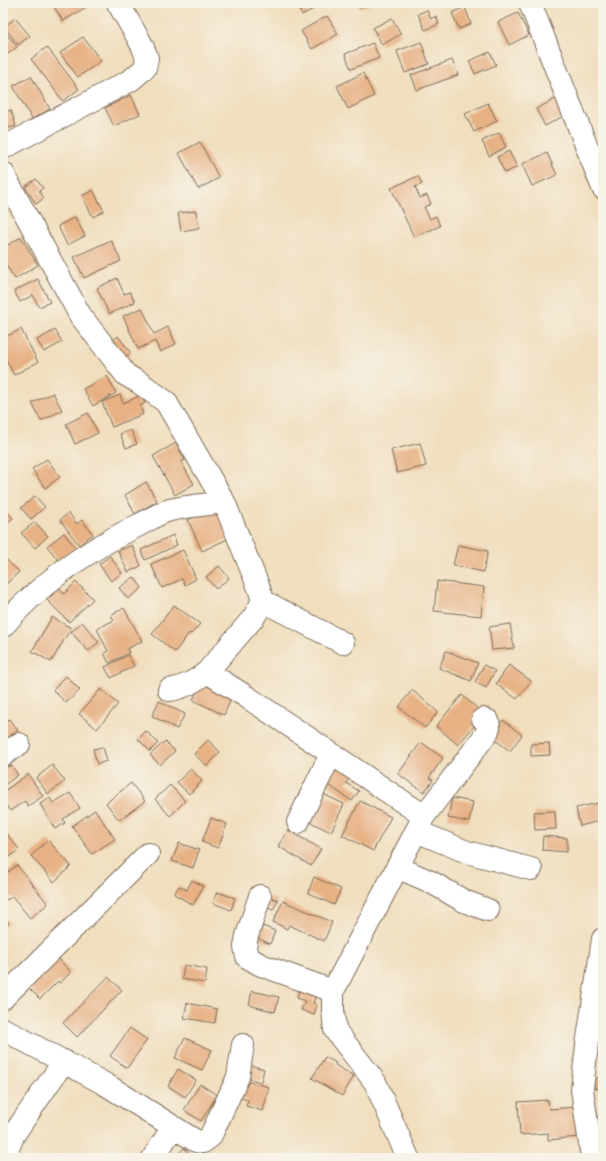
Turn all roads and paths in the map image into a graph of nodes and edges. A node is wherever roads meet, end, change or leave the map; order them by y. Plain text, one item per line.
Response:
1 (118, 3) edge
2 (530, 3) edge
3 (3, 148) edge
4 (3, 174) edge
5 (603, 188) edge
6 (224, 502) junction
7 (263, 601) junction
8 (3, 626) edge
9 (344, 643) dead end
10 (207, 672) junction
11 (169, 690) dead end
12 (483, 719) dead end
13 (331, 754) junction
14 (298, 822) dead end
15 (420, 824) junction
16 (148, 854) dead end
17 (397, 867) junction
18 (531, 869) dead end
19 (260, 896) dead end
20 (488, 910) dead end
21 (603, 939) edge
22 (333, 991) junction
23 (3, 998) edge
24 (3, 1029) edge
25 (243, 1045) dead end
26 (64, 1061) junction
27 (173, 1127) junction
28 (4, 1158) edge
29 (153, 1158) edge
30 (408, 1158) edge
31 (592, 1158) edge

1 - 3 street
2 - 5 street
4 - 6 street
6 - 7 street
6 - 8 street
7 - 9 street
7 - 10 street
10 - 11 street
10 - 13 street
12 - 15 street
13 - 14 street
13 - 15 street
15 - 17 street
15 - 18 street
16 - 23 street
17 - 20 street
17 - 22 street
19 - 22 street
21 - 31 street
22 - 30 street
24 - 26 street
25 - 27 street
26 - 27 street
26 - 28 street
27 - 29 street

